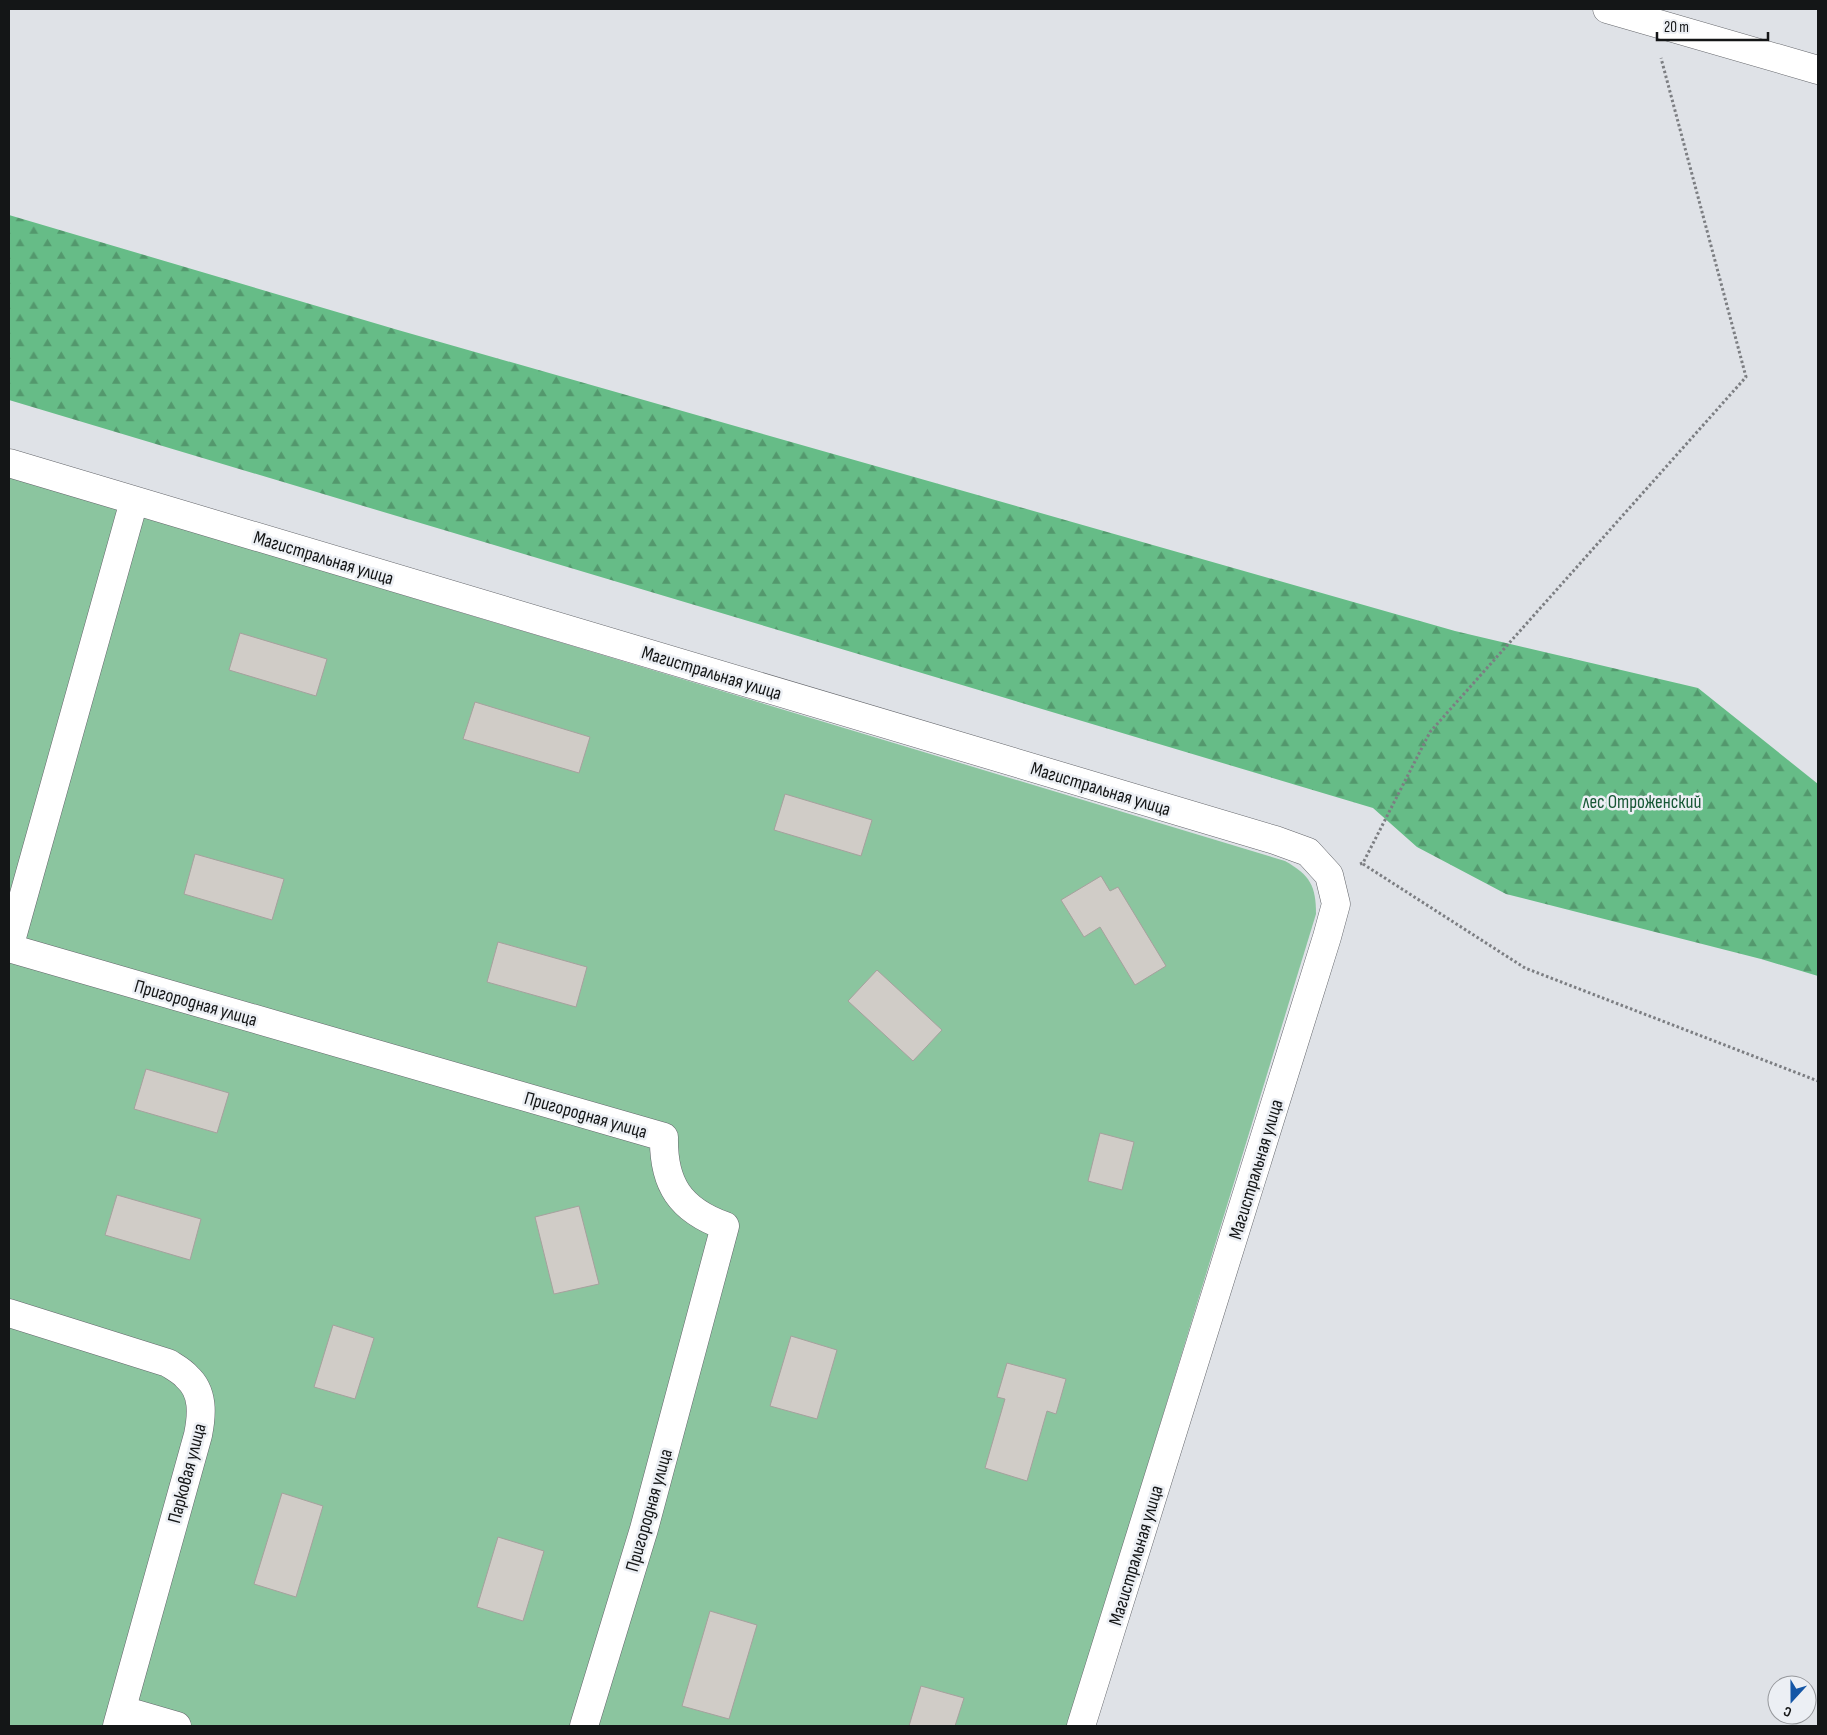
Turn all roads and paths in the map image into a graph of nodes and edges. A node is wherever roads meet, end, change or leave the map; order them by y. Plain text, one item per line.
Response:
1 (1607, 9) edge
2 (1651, 22) junction
3 (1818, 70) edge
4 (9, 463) edge
5 (134, 501) junction
6 (1363, 864) junction
7 (1329, 875) junction
8 (9, 948) edge
9 (1818, 1081) edge
10 (9, 1313) edge
11 (119, 1718) edge
12 (177, 1726) edge
13 (584, 1726) edge
14 (1081, 1726) edge

1 - 2 street
2 - 3 street
2 - 6 path
4 - 5 street, Магистральная улица
5 - 7 street, Магистральная улица
5 - 8 street
6 - 7 path
6 - 9 path
7 - 14 street, Магистральная улица
8 - 13 street, Пригородная улица
10 - 11 street, Парковая улица
11 - 12 street

